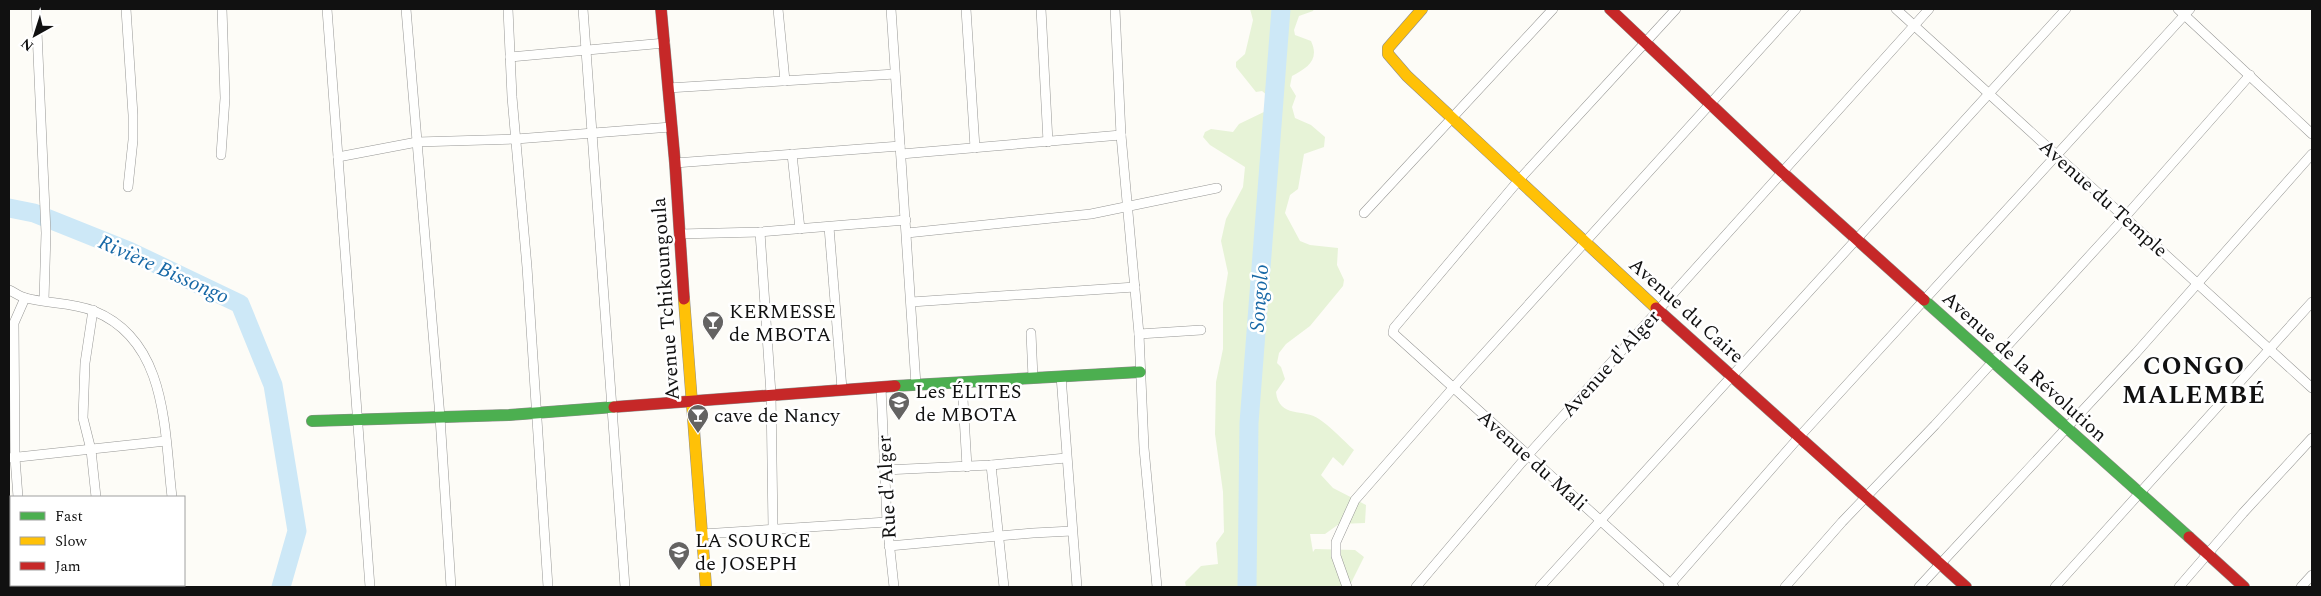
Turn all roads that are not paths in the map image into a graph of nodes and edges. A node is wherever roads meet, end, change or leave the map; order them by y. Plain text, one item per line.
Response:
1 (36, 9) edge
2 (126, 9) edge
3 (222, 9) edge
4 (327, 9) edge
5 (406, 9) edge
6 (508, 9) edge
7 (583, 9) edge
8 (661, 9) edge
9 (778, 9) edge
10 (891, 9) edge
11 (966, 9) edge
12 (1041, 9) edge
13 (1115, 9) edge
14 (1422, 9) edge
15 (1553, 9) edge
16 (1610, 9) edge
17 (1676, 9) edge
18 (1796, 9) edge
19 (1896, 9) edge
20 (1929, 9) edge
21 (2066, 9) edge
22 (2184, 11) edge
23 (1914, 24) junction
24 (1646, 42) junction
25 (665, 43) junction
26 (586, 50) junction
27 (510, 57) junction
28 (895, 74) junction
29 (2250, 75) junction
30 (785, 81) junction
31 (668, 88) junction
32 (1989, 93) junction
33 (1710, 103) junction
34 (1451, 119) junction
35 (671, 127) junction
36 (594, 134) junction
37 (2312, 134) edge
38 (1121, 135) junction
39 (516, 139) junction
40 (417, 142) junction
41 (1048, 142) junction
42 (975, 148) junction
43 (901, 150) junction
44 (792, 154) junction
45 (2312, 154) edge
46 (221, 155) dead end
47 (2056, 156) junction
48 (338, 157) junction
49 (675, 163) junction
50 (1782, 172) junction
51 (1518, 181) junction
52 (128, 187) dead end
53 (1217, 188) dead end
54 (1129, 208) junction
55 (1364, 213) dead end
56 (2125, 217) junction
57 (906, 220) junction
58 (830, 226) junction
59 (800, 229) junction
60 (760, 232) junction
61 (907, 233) junction
62 (679, 234) junction
63 (1856, 239) junction
64 (1584, 243) junction
65 (2197, 283) junction
66 (1135, 287) junction
67 (9, 290) edge
68 (25, 298) junction
69 (44, 300) junction
70 (1924, 300) junction
71 (911, 302) junction
72 (2312, 302) edge
73 (93, 310) junction
74 (1658, 310) junction
75 (1201, 330) dead end
76 (1031, 333) dead end
77 (1139, 334) junction
78 (2270, 350) junction
79 (1992, 361) junction
80 (1140, 372) junction
81 (1061, 376) junction
82 (1732, 376) junction
83 (1033, 378) junction
84 (962, 382) junction
85 (916, 385) junction
86 (881, 387) junction
87 (1453, 388) junction
88 (2312, 388) edge
89 (842, 389) junction
90 (771, 394) junction
91 (690, 400) junction
92 (611, 408) junction
93 (536, 413) junction
94 (358, 416) junction
95 (440, 417) junction
96 (312, 421) dead end
97 (2066, 428) junction
98 (1800, 436) junction
99 (2312, 438) edge
100 (166, 441) junction
101 (91, 450) junction
102 (1528, 455) junction
103 (12, 458) edge
104 (1066, 458) junction
105 (991, 465) junction
106 (968, 466) junction
107 (885, 470) junction
108 (2139, 494) junction
109 (18, 496) edge
110 (96, 496) edge
111 (172, 496) edge
112 (1867, 498) junction
113 (1600, 520) junction
114 (887, 522) junction
115 (774, 528) junction
116 (1072, 531) junction
117 (702, 534) junction
118 (998, 536) junction
119 (890, 546) junction
120 (2208, 555) junction
121 (1940, 564) junction
122 (2312, 574) edge
123 (1671, 586) edge
124 (370, 587) edge
125 (451, 587) edge
126 (548, 587) edge
127 (625, 587) edge
128 (706, 587) edge
129 (894, 587) edge
130 (1004, 587) edge
131 (1077, 587) edge
132 (1157, 587) edge
133 (1347, 587) edge
134 (1416, 587) edge
135 (1540, 587) edge
136 (1785, 587) edge
137 (1919, 587) edge
138 (1966, 587) edge
139 (2055, 587) edge
140 (2179, 587) edge
141 (2244, 587) edge
142 (2301, 587) edge

1 - 69 street
2 - 52 street
3 - 46 street
4 - 48 street
5 - 40 street
6 - 27 street
7 - 26 street
8 - 25 street, Avenue Tchikoungoula
9 - 30 street
10 - 28 street
11 - 42 street
12 - 41 street
13 - 38 street
14 - 34 street, Avenue du Caire
15 - 34 street
16 - 24 street, Avenue de la Révolution
17 - 24 street
18 - 33 street
19 - 23 street, Avenue du Temple
20 - 23 street, Avenue d'Alger
21 - 32 street
22 - 29 street
22 - 47 street
23 - 32 street, Avenue du Temple
23 - 50 street, Avenue d'Alger
24 - 33 street, Avenue de la Révolution
24 - 51 street
25 - 26 street
25 - 31 street, Avenue Tchikoungoula
26 - 27 street
26 - 36 street
27 - 39 street
28 - 30 street
28 - 43 street
29 - 37 street
29 - 56 street
30 - 31 street
31 - 35 street, Avenue Tchikoungoula
32 - 47 street, Avenue du Temple
32 - 63 street
33 - 50 street, Avenue de la Révolution
33 - 64 street
34 - 51 street, Avenue du Caire
34 - 55 street
35 - 36 street
35 - 49 street, Avenue Tchikoungoula
36 - 39 street
36 - 92 street
38 - 41 street
38 - 54 street
39 - 40 street
39 - 93 street
40 - 48 street
40 - 95 street
41 - 42 street
42 - 43 street
43 - 44 street
43 - 57 street
44 - 49 street
44 - 59 street
45 - 65 street
47 - 56 street, Avenue du Temple
47 - 70 street
48 - 94 street
49 - 62 street, Avenue Tchikoungoula
50 - 63 street, Avenue de la Révolution
50 - 74 street, Avenue d'Alger
51 - 64 street, Avenue du Caire
51 - 87 street, Avenue du Mali
53 - 54 street
54 - 61 street
54 - 66 street
56 - 65 street, Avenue du Temple
56 - 79 street
57 - 58 street
57 - 61 street
58 - 59 street
58 - 89 street
59 - 60 street
60 - 62 street
60 - 90 street
61 - 71 street
62 - 91 street, Avenue Tchikoungoula
63 - 70 street, Avenue de la Révolution
63 - 82 street
64 - 74 street, Avenue du Caire
64 - 87 street
65 - 78 street, Avenue du Temple
65 - 97 street
66 - 71 street
66 - 77 street
67 - 68 street
68 - 69 street
68 - 103 street
69 - 73 street
70 - 79 street, Avenue de la Révolution
70 - 98 street
71 - 85 street
72 - 78 street
73 - 100 street
73 - 101 street
74 - 82 street, Avenue du Caire
74 - 102 street, Avenue d'Alger
75 - 77 street
76 - 83 street
77 - 80 street
78 - 88 street, Avenue du Temple
78 - 108 street
79 - 97 street, Avenue de la Révolution
79 - 112 street
80 - 81 street
80 - 132 street
81 - 83 street
81 - 104 street
82 - 98 street, Avenue du Caire
82 - 113 street
83 - 84 street
84 - 85 street
84 - 106 street
85 - 86 street
86 - 89 street
86 - 107 street, Rue d'Alger
87 - 102 street, Avenue du Mali
87 - 133 street
89 - 90 street
90 - 91 street
90 - 115 street
91 - 92 street
91 - 117 street, Avenue Tchikoungoula
92 - 93 street
92 - 127 street
93 - 95 street
93 - 126 street
94 - 95 street
94 - 96 street
94 - 124 street
95 - 125 street
97 - 108 street, Avenue de la Révolution
97 - 121 street
98 - 112 street, Avenue du Caire
98 - 123 street
99 - 120 street
100 - 101 street
100 - 111 street
101 - 103 street
101 - 110 street
102 - 113 street, Avenue du Mali
102 - 134 street, Avenue d'Alger
103 - 109 street
104 - 105 street
104 - 116 street
105 - 106 street
105 - 118 street
106 - 107 street
107 - 114 street, Rue d'Alger
108 - 120 street, Avenue de la Révolution
108 - 139 street
112 - 121 street, Avenue du Caire
112 - 136 street
113 - 123 street, Avenue du Mali
113 - 135 street
114 - 115 street
114 - 119 street, Rue d'Alger
115 - 117 street
116 - 118 street
116 - 131 street
117 - 128 street, Avenue Tchikoungoula
118 - 119 street
118 - 130 street
119 - 129 street, Rue d'Alger
120 - 140 street
120 - 141 street, Avenue de la Révolution
121 - 137 street
121 - 138 street, Avenue du Caire
122 - 142 street

